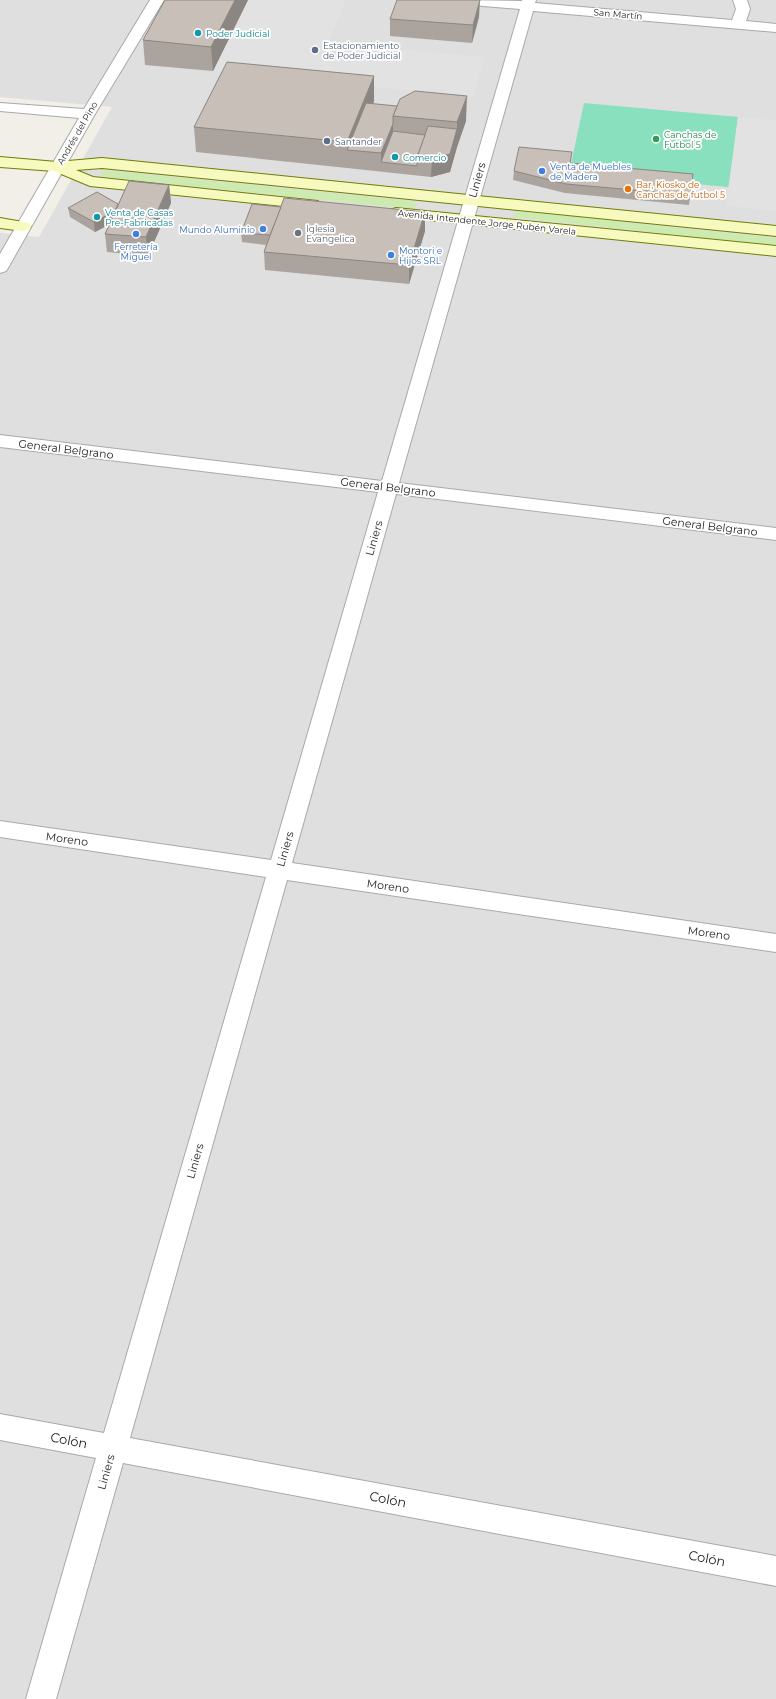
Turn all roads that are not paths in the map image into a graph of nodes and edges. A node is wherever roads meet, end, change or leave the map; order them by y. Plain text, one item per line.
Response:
1 (157, 0) edge
2 (460, 0) edge
3 (740, 0) edge
4 (528, 3) edge
5 (738, 24) junction
6 (776, 28) edge
7 (0, 107) edge
8 (88, 114) junction
9 (0, 162) edge
10 (58, 167) junction
11 (324, 205) edge
12 (468, 210) junction
13 (379, 211) edge
14 (0, 223) edge
15 (24, 226) junction
16 (776, 231) edge
17 (776, 251) edge
18 (0, 268) edge
19 (0, 441) edge
20 (388, 487) junction
21 (776, 534) edge
22 (0, 829) edge
23 (279, 870) junction
24 (776, 943) edge
25 (0, 1427) edge
26 (113, 1448) junction
27 (776, 1571) edge
28 (41, 1699) edge

1 - 8 street, Andrés del Pino
2 - 4 street, San Martín
3 - 5 street
4 - 5 street, San Martín
4 - 12 street, Liniers
5 - 6 street, San Martín
7 - 8 street
8 - 10 street, Andrés del Pino
9 - 10 main road, Avenida Intendente Jorge Rubén Varela
10 - 11 main road, Avenida Intendente Jorge Rubén Varela
10 - 12 main road, Avenida Intendente Jorge Rubén Varela
10 - 15 street, Andrés del Pino
12 - 13 main road, Avenida Intendente Jorge Rubén Varela
12 - 16 main road, Avenida Intendente Jorge Rubén Varela
12 - 17 main road, Avenida Intendente Jorge Rubén Varela
12 - 20 street, Liniers
14 - 15 main road
15 - 18 street, Andrés del Pino
19 - 20 street, General Belgrano
20 - 21 street, General Belgrano
20 - 23 street, Liniers
22 - 23 street, Moreno
23 - 24 street, Moreno
23 - 26 street, Liniers
25 - 26 street, Colón
26 - 27 street, Colón
26 - 28 street, Liniers

